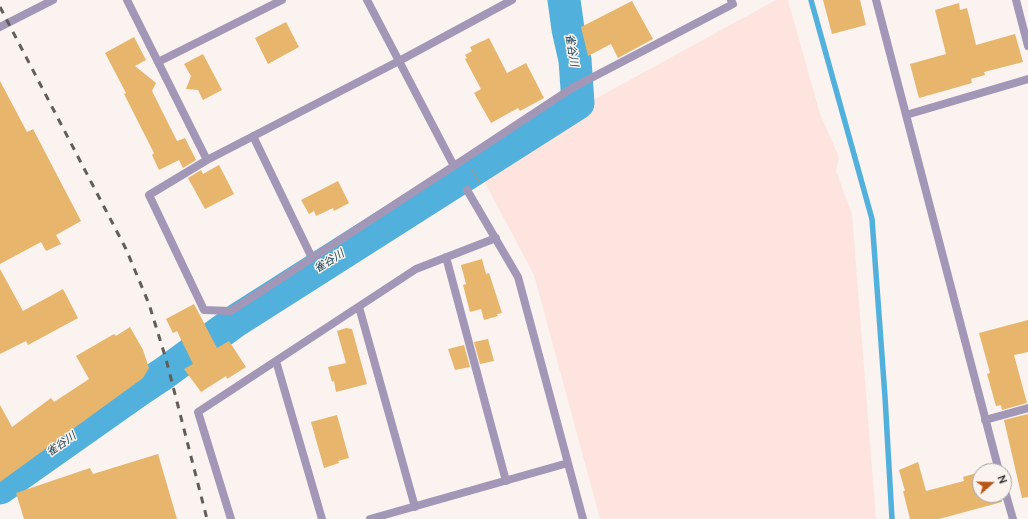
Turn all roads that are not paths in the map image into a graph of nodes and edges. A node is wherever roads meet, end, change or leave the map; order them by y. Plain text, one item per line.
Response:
1 (53, 0) edge
2 (127, 0) edge
3 (282, 0) edge
4 (367, 0) edge
5 (512, 0) edge
6 (731, 0) edge
7 (876, 0) edge
8 (1016, 0) edge
9 (0, 27) edge
10 (1028, 46) edge
11 (399, 61) junction
12 (158, 62) junction
13 (1028, 78) edge
14 (906, 115) junction
15 (253, 136) junction
16 (207, 160) junction
17 (454, 166) junction
18 (467, 190) dead end
19 (496, 238) junction
20 (446, 257) junction
21 (312, 258) junction
22 (359, 307) junction
23 (276, 361) junction
24 (1028, 408) edge
25 (985, 420) junction
26 (568, 463) junction
27 (997, 463) edge
28 (506, 481) junction
29 (1008, 503) edge
30 (415, 507) junction
31 (231, 519) edge
32 (322, 519) edge
33 (370, 519) edge
34 (583, 519) edge
35 (1012, 519) edge

1 - 9 street
2 - 12 street
3 - 12 street
4 - 11 street
5 - 11 street
6 - 17 street
7 - 14 street
8 - 10 street
11 - 15 street
11 - 17 street
12 - 16 street
13 - 14 street
14 - 25 street
15 - 16 street
15 - 21 street
16 - 21 street
17 - 21 street
18 - 19 street
19 - 20 street
19 - 26 street
20 - 22 street
20 - 28 street
22 - 23 street
22 - 30 street
23 - 31 street
23 - 32 street
24 - 25 street
25 - 27 street
26 - 28 street
26 - 34 street
28 - 30 street
29 - 35 street
30 - 33 street

